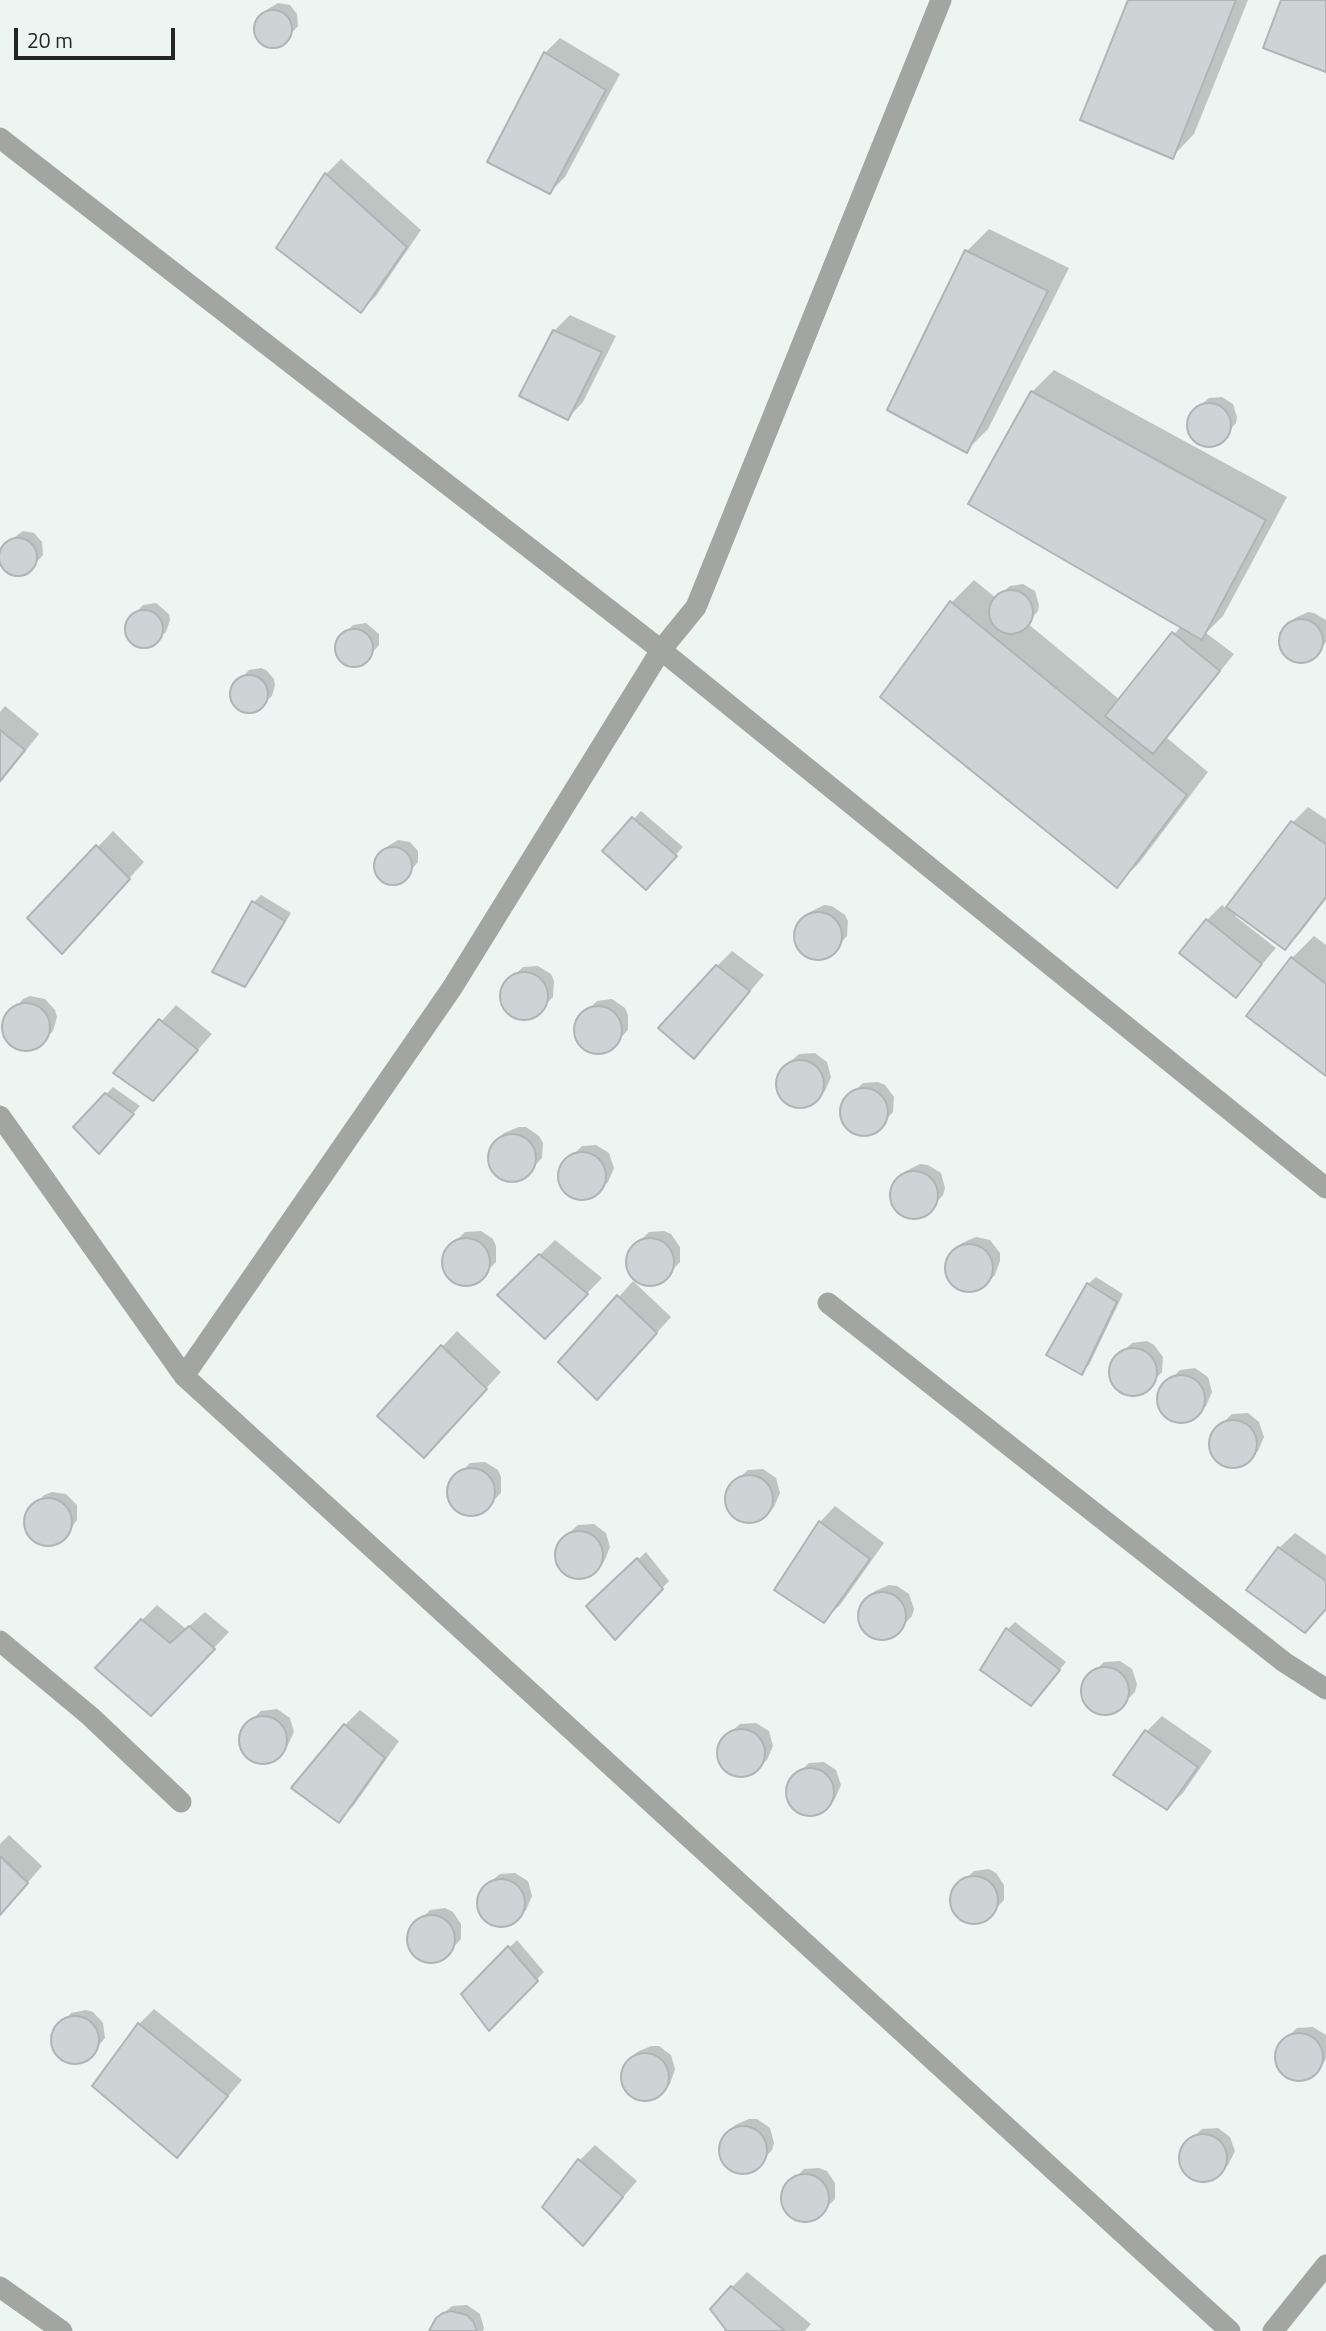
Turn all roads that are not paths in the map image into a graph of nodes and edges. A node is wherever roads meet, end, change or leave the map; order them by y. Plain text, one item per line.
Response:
1 (941, 0) edge
2 (0, 138) edge
3 (661, 650) junction
4 (0, 1116) edge
5 (1326, 1188) edge
6 (828, 1303) dead end
7 (184, 1376) junction
8 (0, 1641) edge
9 (1326, 1689) edge
10 (181, 1802) dead end
11 (1326, 2265) edge
12 (0, 2287) edge
13 (62, 2331) edge
14 (1230, 2331) edge
15 (1273, 2331) edge

1 - 3 street
2 - 3 street
3 - 5 street
3 - 7 street
4 - 7 street
6 - 9 street
7 - 14 street
8 - 10 street
11 - 15 street
12 - 13 street

